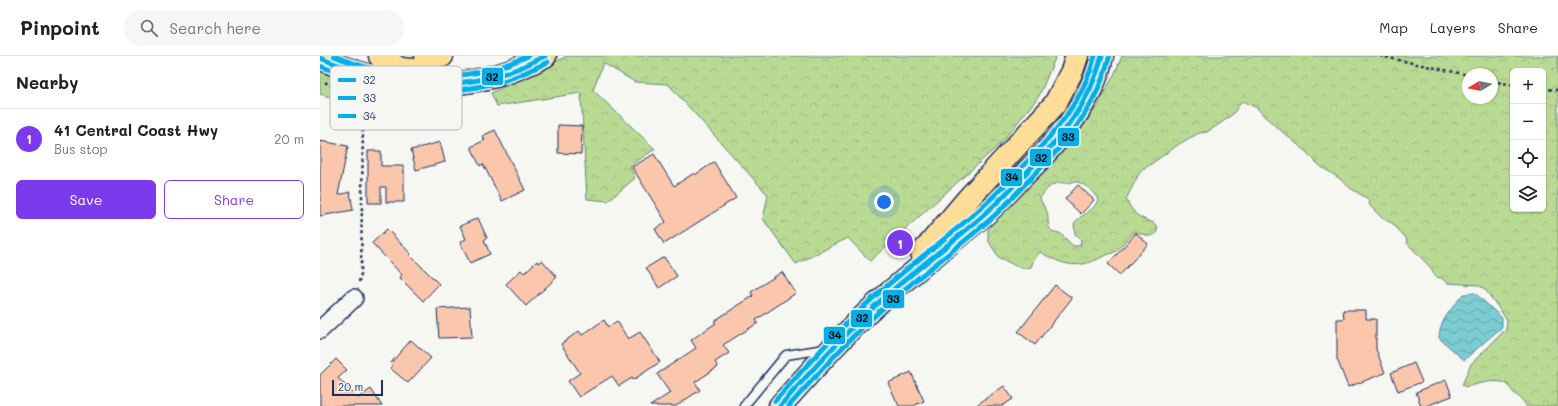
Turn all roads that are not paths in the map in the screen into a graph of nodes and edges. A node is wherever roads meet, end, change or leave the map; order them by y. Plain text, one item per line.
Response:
1 (346, 56) edge
2 (380, 56) edge
3 (426, 56) edge
4 (442, 56) edge
5 (545, 56) edge
6 (1076, 56) edge
7 (1102, 56) edge
8 (320, 58) edge
9 (337, 66) edge
10 (358, 66) edge
11 (395, 66) edge
12 (462, 69) edge
13 (469, 82) junction
14 (462, 83) edge
15 (887, 295) junction
16 (354, 298) road end
17 (320, 330) edge
18 (832, 348) junction
19 (744, 406) edge
20 (780, 406) edge

1 - 10 street
2 - 11 highway
3 - 4 highway
5 - 13 highway
6 - 15 highway
7 - 15 highway
8 - 9 highway
12 - 13 highway
13 - 14 highway
15 - 18 highway
16 - 17 street
18 - 19 lane
18 - 20 highway

